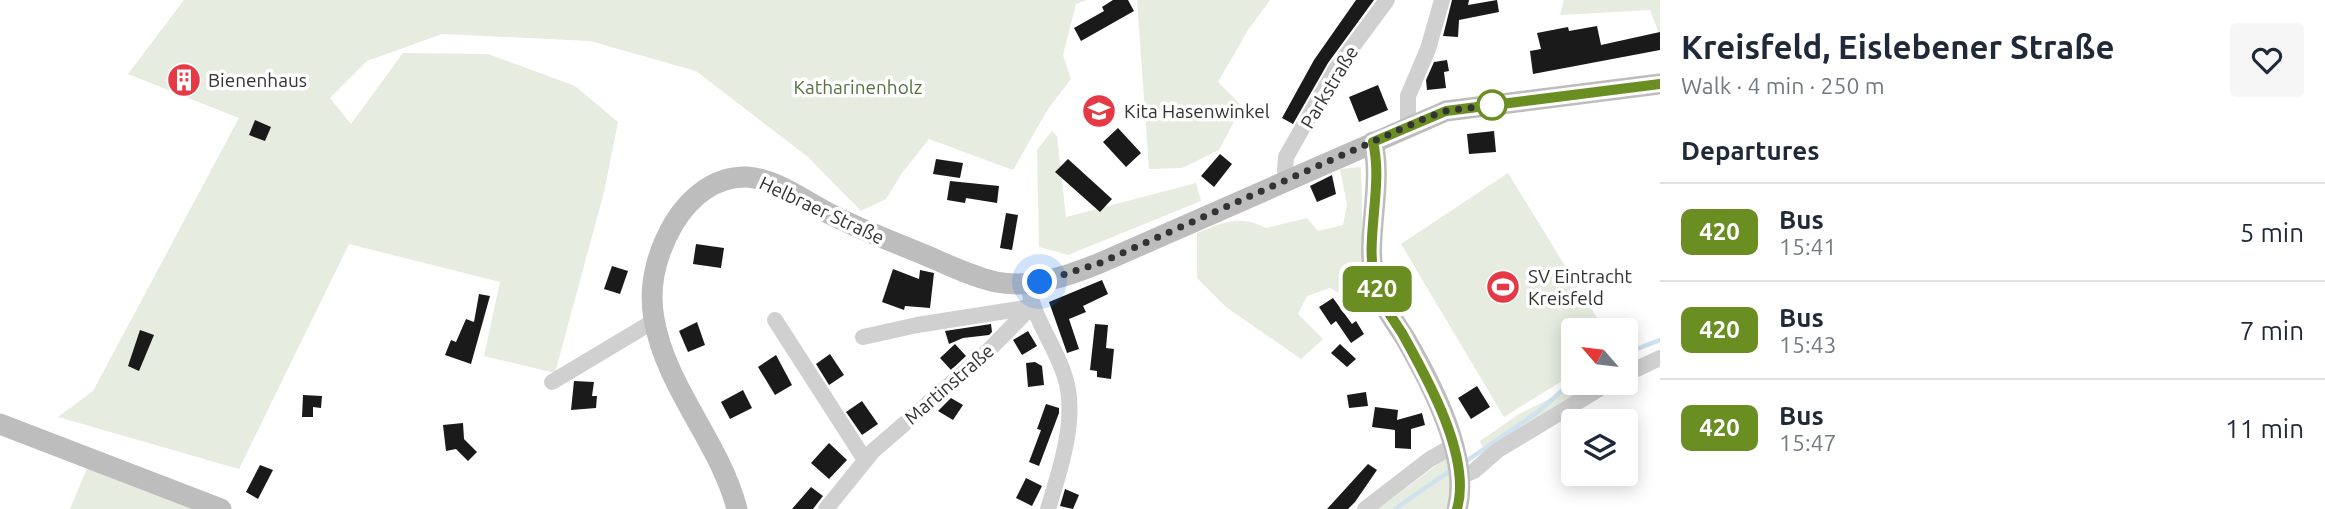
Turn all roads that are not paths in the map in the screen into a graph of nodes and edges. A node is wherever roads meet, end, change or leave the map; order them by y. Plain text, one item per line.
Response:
1 (1387, 0) edge
2 (1442, 0) edge
3 (1660, 84) edge
4 (1408, 125) junction
5 (1373, 142) junction
6 (1288, 179) junction
7 (1028, 283) junction
8 (1031, 307) junction
9 (775, 320) dead end
10 (654, 321) junction
11 (863, 337) dead end
12 (1660, 358) edge
13 (1638, 368) edge
14 (552, 382) dead end
15 (1587, 396) edge
16 (0, 424) edge
17 (865, 460) junction
18 (1457, 463) junction
19 (221, 509) edge
20 (737, 509) edge
21 (826, 509) edge
22 (1048, 509) edge
23 (1365, 509) edge
24 (1457, 509) edge

1 - 6 street, Parkstraße
2 - 4 street
3 - 4 main road, Helbraer Straße
4 - 5 main road, Helbraer Straße
5 - 6 main road, Helbraer Straße
5 - 18 main road
6 - 7 main road, Helbraer Straße
7 - 8 street
7 - 10 main road, Helbraer Straße
8 - 11 street, Martinstraße
8 - 17 street, Martinstraße
8 - 22 street
9 - 17 street
10 - 14 street
10 - 20 main road, Helbraer Straße
12 - 13 street
15 - 18 street
16 - 19 main road
17 - 21 street, Martinstraße
18 - 23 street
18 - 24 main road

